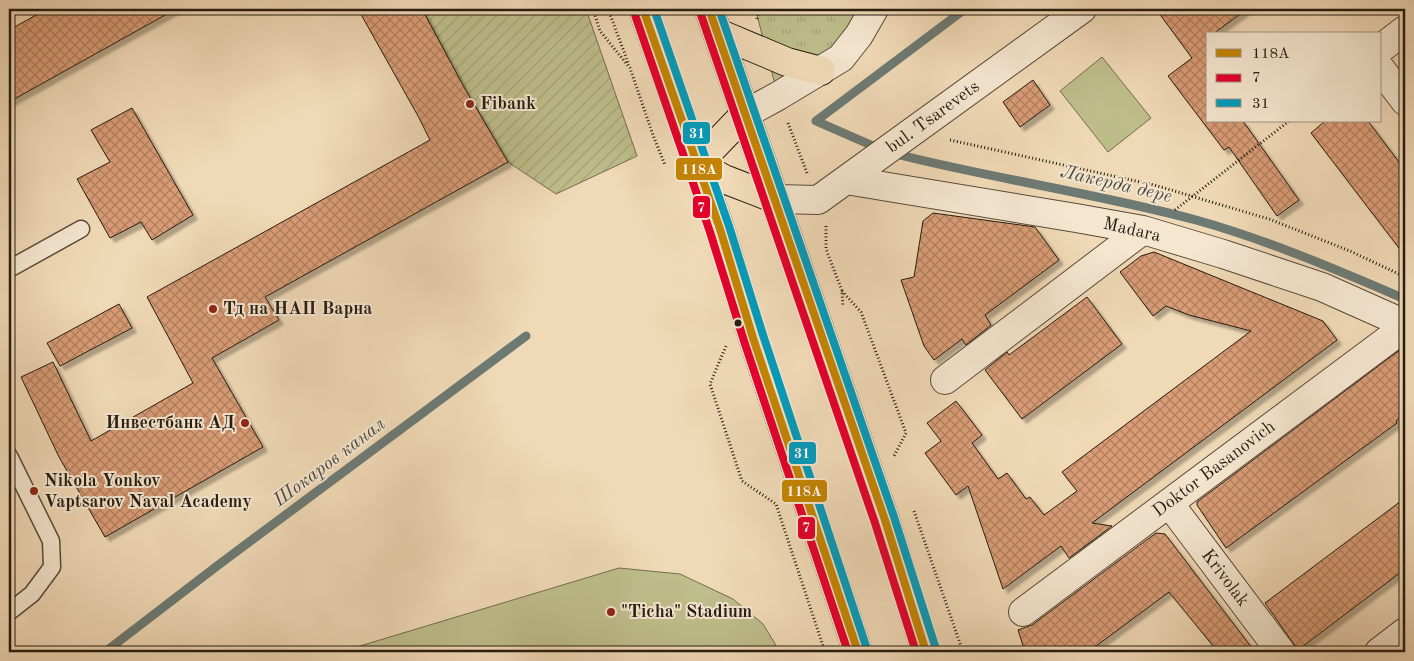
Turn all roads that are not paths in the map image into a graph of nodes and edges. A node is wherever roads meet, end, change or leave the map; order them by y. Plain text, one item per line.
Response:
1 (643, 9) edge
2 (874, 9) edge
3 (1082, 9) edge
4 (714, 21) edge
5 (1405, 30) edge
6 (1382, 47) edge
7 (821, 71) junction
8 (1382, 71) edge
9 (1405, 101) edge
10 (745, 114) junction
11 (696, 164) junction
12 (854, 173) junction
13 (776, 198) junction
14 (81, 229) dead end
15 (1143, 230) junction
16 (9, 269) edge
17 (1405, 326) edge
18 (945, 380) dead end
19 (9, 456) edge
20 (1169, 503) junction
21 (9, 612) edge
22 (1023, 612) dead end
23 (1405, 632) edge
24 (858, 652) edge
25 (926, 652) edge
26 (1281, 652) edge
27 (1379, 652) edge

1 - 11 main road
2 - 7 street
3 - 12 street, bul. Tsarevets
4 - 7 main road
4 - 10 main road
5 - 6 street
7 - 10 street
8 - 9 street
10 - 11 main road
10 - 13 main road
11 - 13 main road
11 - 24 main road
12 - 13 street, bul. Tsarevets
12 - 15 street, Madara
13 - 25 main road
14 - 16 lane
15 - 17 street, Madara
15 - 18 street
17 - 20 street, Doktor Basanovich
19 - 21 lane
20 - 22 street, Doktor Basanovich
20 - 26 street, Krivolak
23 - 27 street

